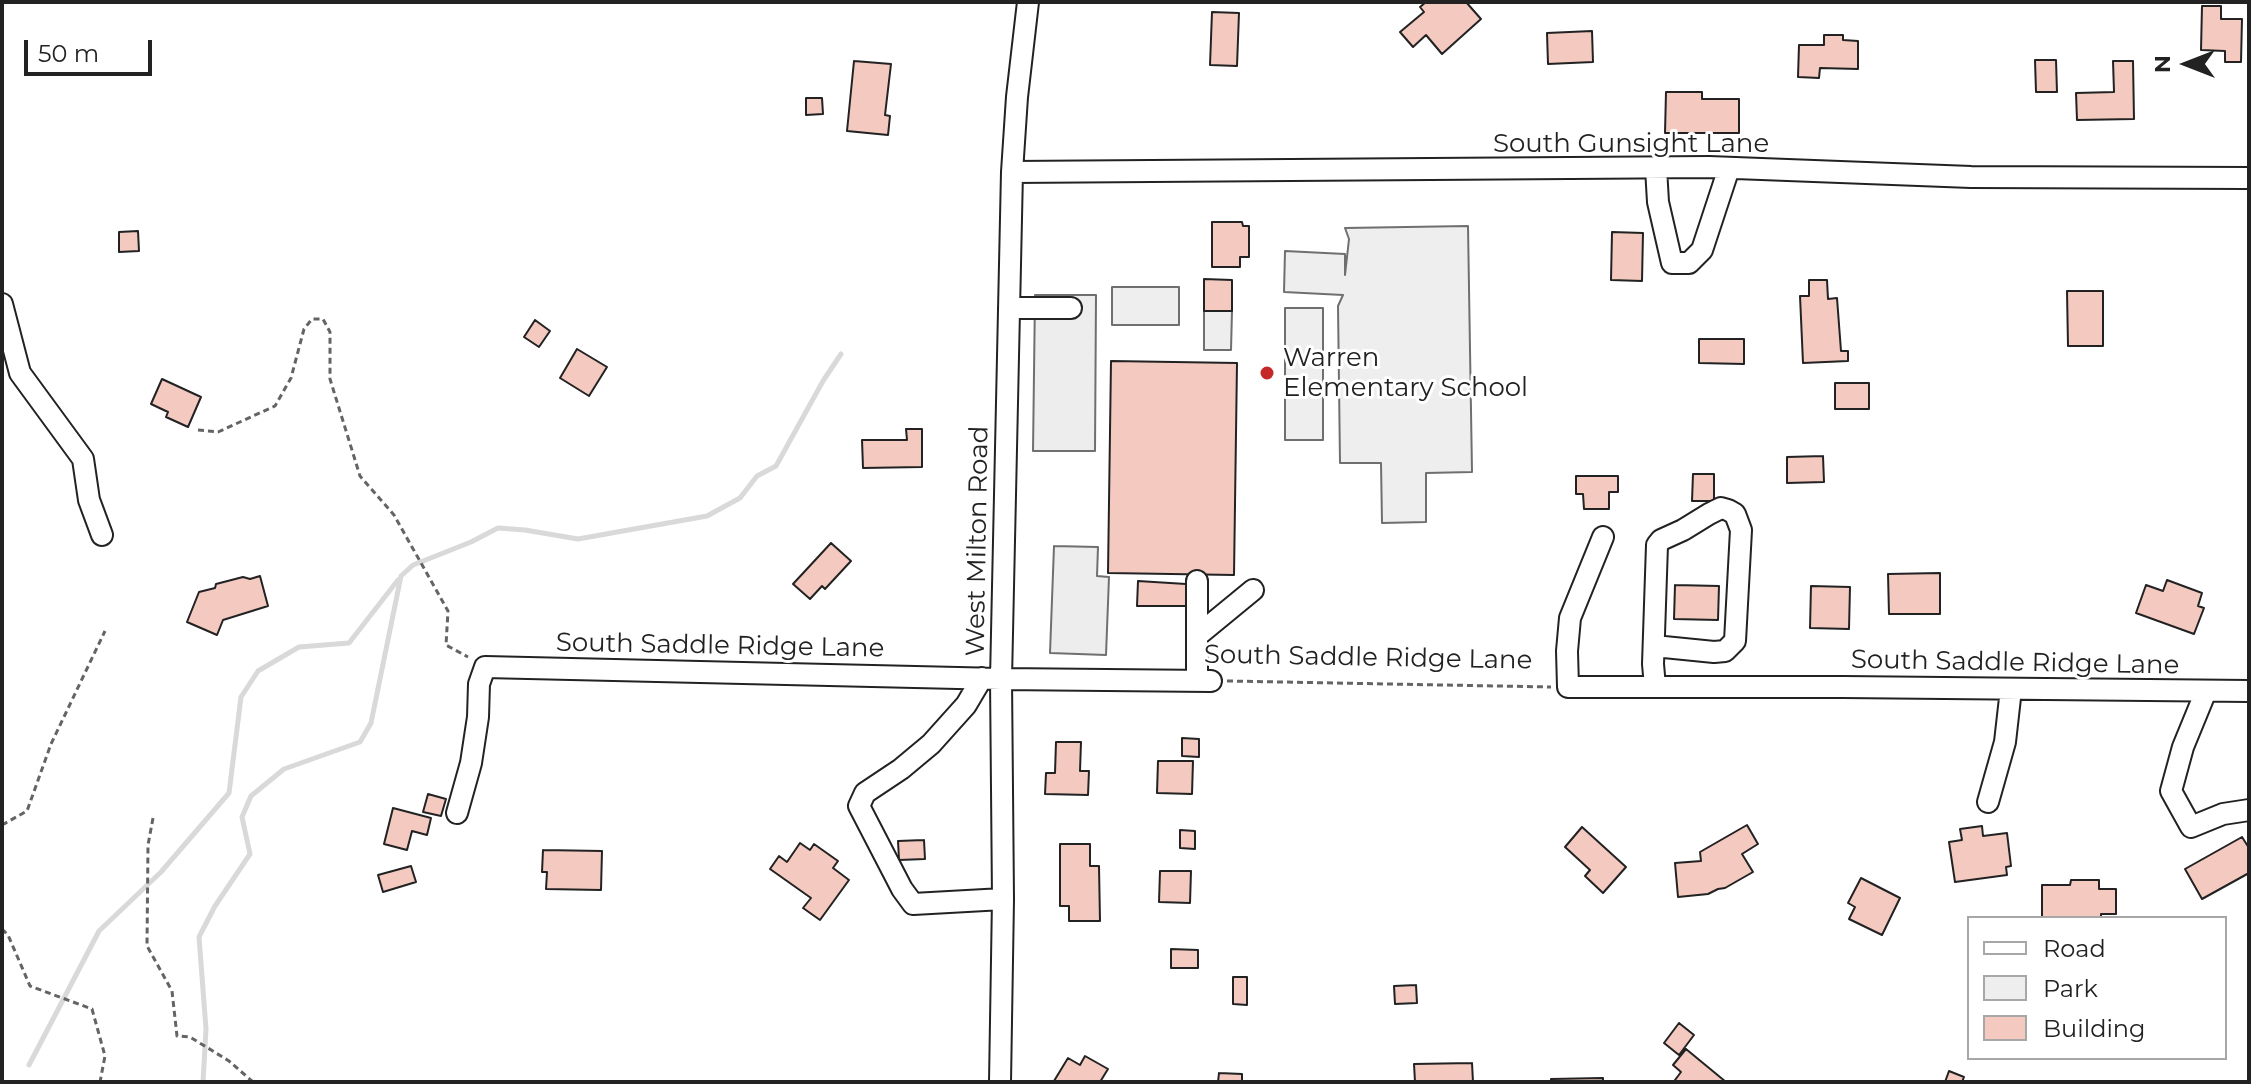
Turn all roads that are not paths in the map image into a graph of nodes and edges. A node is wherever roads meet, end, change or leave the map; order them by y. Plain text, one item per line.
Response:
1 (1028, 2) edge
2 (1656, 168) junction
3 (1729, 168) junction
4 (1012, 172) junction
5 (2249, 178) edge
6 (2, 304) edge
7 (1009, 308) junction
8 (1071, 308) dead end
9 (11, 368) edge
10 (102, 535) dead end
11 (1603, 537) dead end
12 (1197, 581) dead end
13 (1253, 590) dead end
14 (1197, 636) junction
15 (1654, 646) junction
16 (1714, 652) junction
17 (991, 678) junction
18 (1655, 687) junction
19 (1712, 687) junction
20 (2011, 689) junction
21 (2206, 691) junction
22 (2249, 691) edge
23 (1988, 802) dead end
24 (2249, 810) edge
25 (457, 813) dead end
26 (1003, 899) junction
27 (1000, 1082) edge

1 - 4 street, West Milton Road
2 - 3 street, South Gunsight Lane
2 - 3 street
2 - 4 street, South Gunsight Lane
3 - 5 street, South Gunsight Lane
4 - 7 street, West Milton Road
6 - 9 street
7 - 8 street
7 - 17 street, West Milton Road
9 - 10 street
11 - 18 street, South Saddle Ridge Lane
12 - 14 street
13 - 14 street
14 - 17 street, South Saddle Ridge Lane
15 - 16 street
15 - 16 street
15 - 18 street
16 - 19 street
17 - 25 street, South Saddle Ridge Lane
17 - 26 street, West Milton Road
17 - 26 street
18 - 19 street, South Saddle Ridge Lane
19 - 20 street, South Saddle Ridge Lane
20 - 21 street, South Saddle Ridge Lane
20 - 23 street
21 - 22 street, South Saddle Ridge Lane
21 - 24 street
26 - 27 street, West Milton Road

